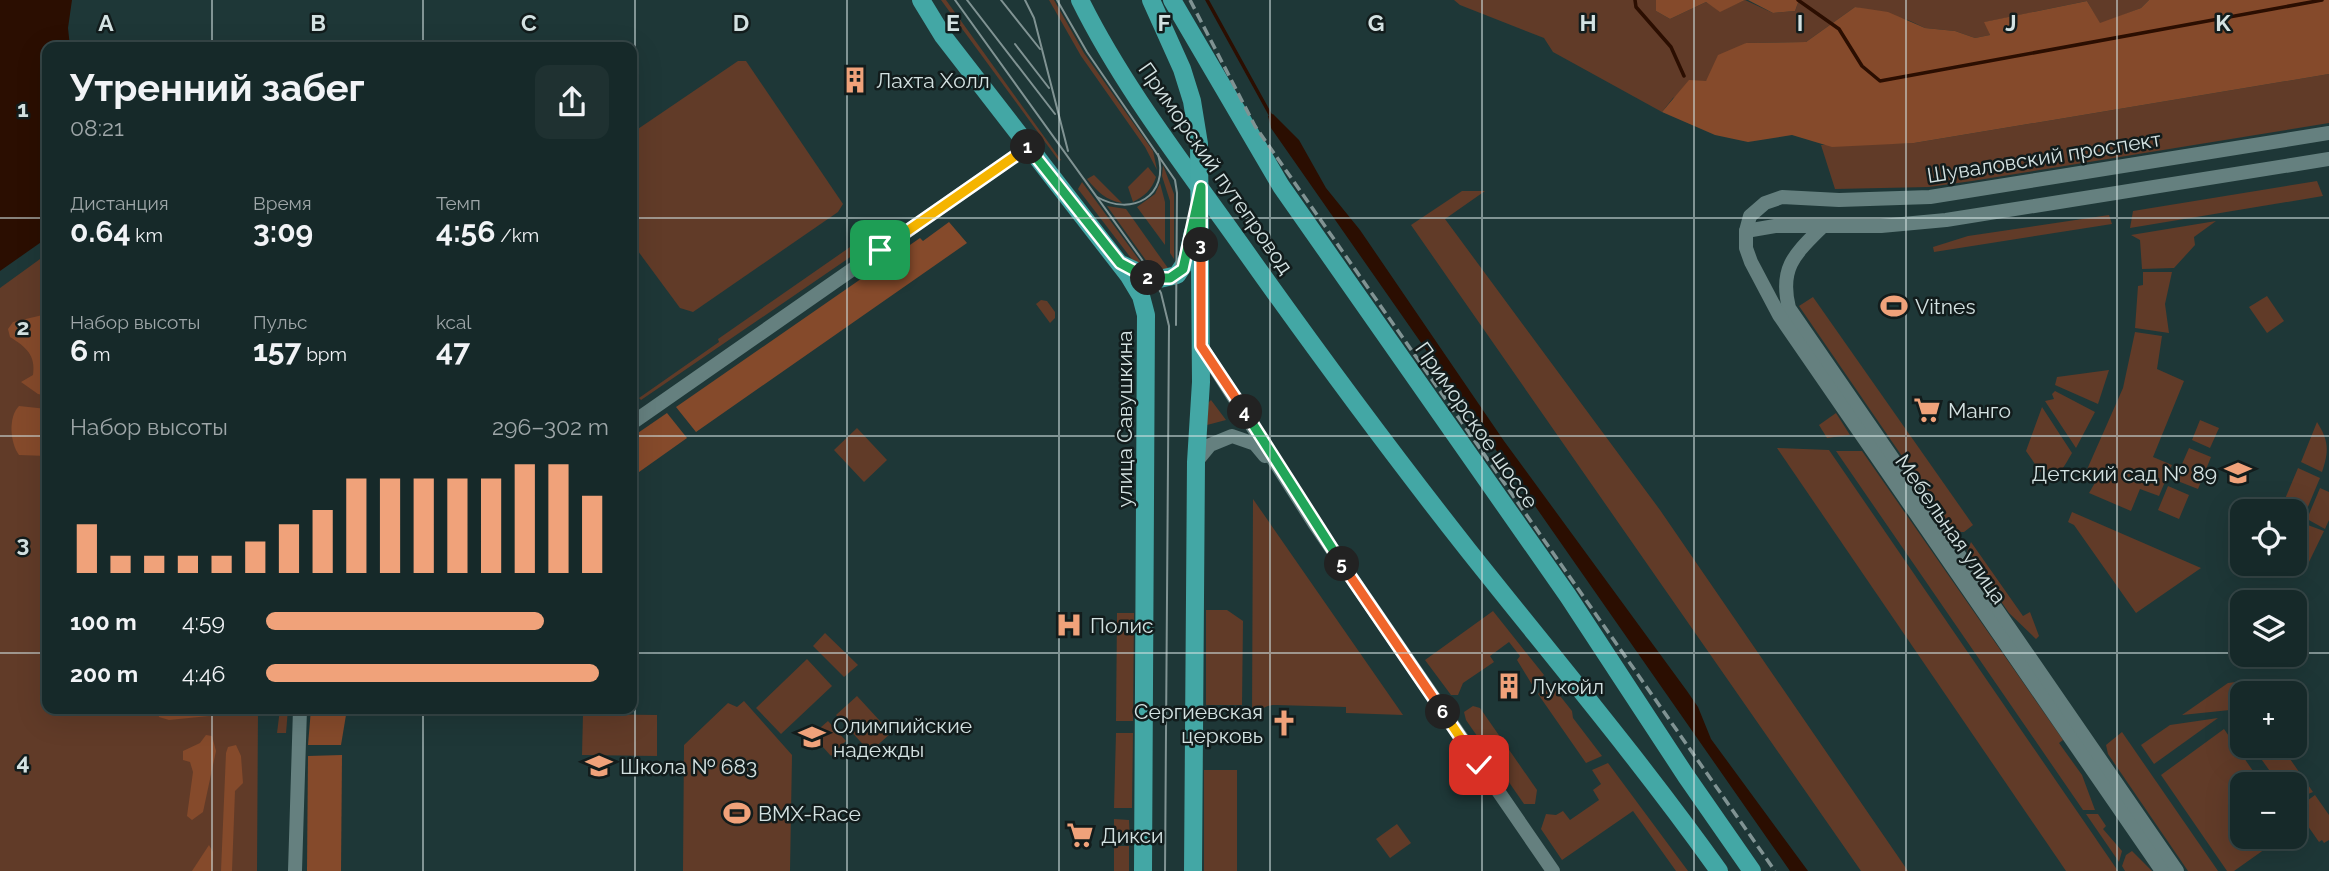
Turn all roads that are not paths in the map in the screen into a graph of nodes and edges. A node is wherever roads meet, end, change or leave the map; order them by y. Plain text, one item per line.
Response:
1 (921, 0) edge
2 (1080, 0) edge
3 (1151, 0) edge
4 (1172, 0) edge
5 (2329, 133) edge
6 (1028, 147) junction
7 (2329, 159) edge
8 (1201, 187) junction
9 (1821, 228) junction
10 (1746, 231) junction
11 (1120, 263) junction
12 (1201, 346) junction
13 (637, 420) edge
14 (1196, 462) junction
15 (1281, 473) junction
16 (300, 714) edge
17 (295, 871) edge
18 (1143, 871) edge
19 (1193, 871) edge
20 (1553, 871) edge
21 (1719, 871) edge
22 (1752, 871) edge
23 (2162, 871) edge
24 (2177, 871) edge

1 - 6 main road, улица Савушкина
2 - 21 main road, Приморский путепровод
3 - 8 main road
4 - 22 main road, Приморское шоссе
5 - 10 street, Шуваловский проспект
6 - 11 main road, улица Савушкина
6 - 13 street
7 - 9 street
8 - 11 main road
8 - 12 main road
9 - 10 street
9 - 24 street, Мебельная улица
10 - 23 street, Мебельная улица
11 - 18 main road, улица Савушкина
12 - 14 main road
12 - 15 street
14 - 15 street
14 - 19 main road
15 - 20 street
16 - 17 street

